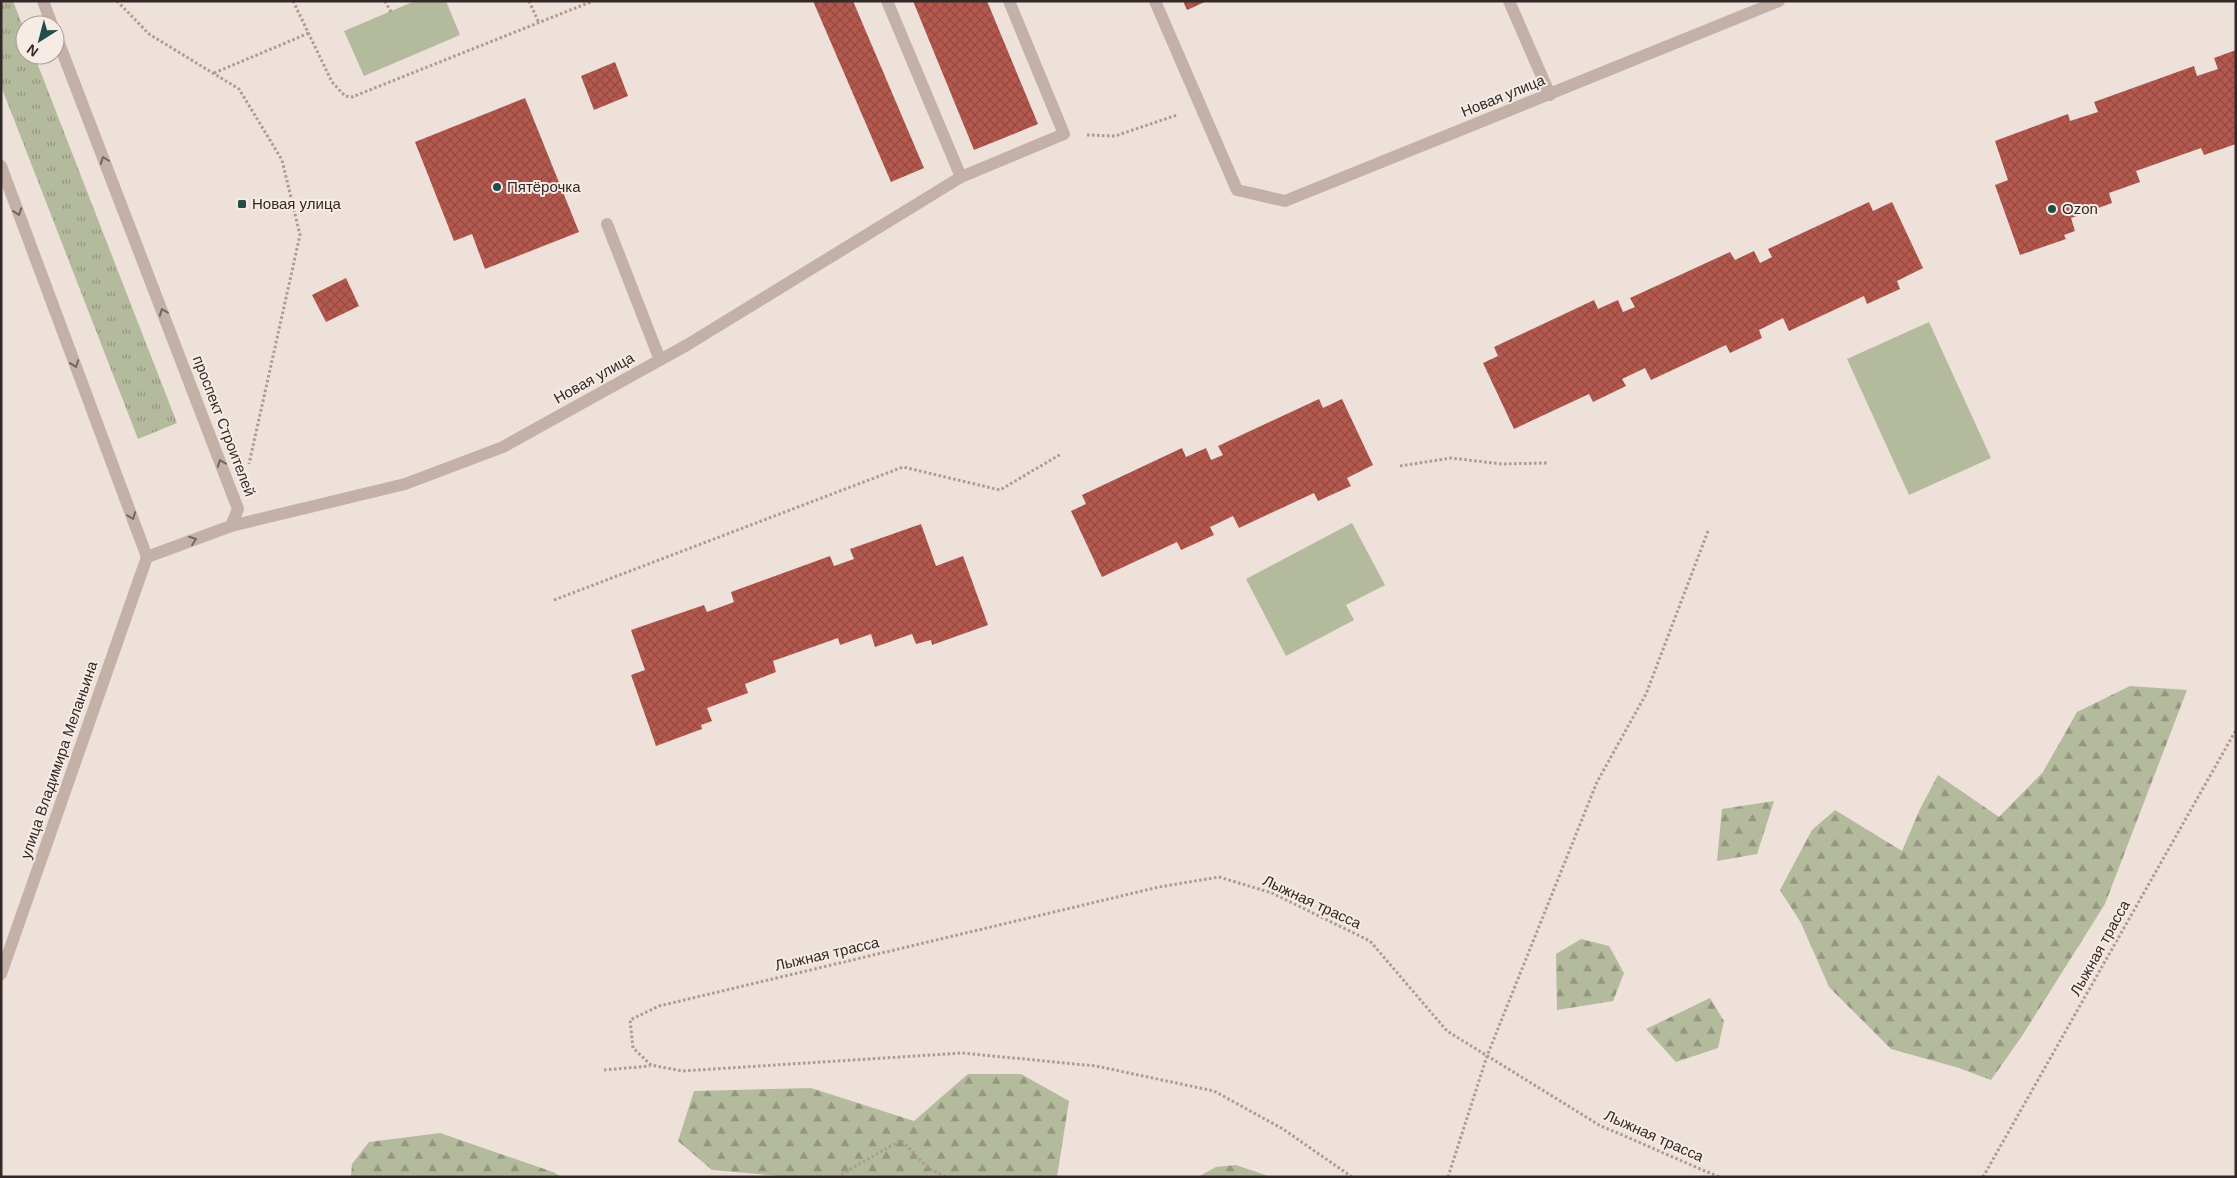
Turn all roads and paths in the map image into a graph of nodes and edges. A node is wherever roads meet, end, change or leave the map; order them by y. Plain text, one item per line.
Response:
1 (43, 1) edge
2 (117, 1) edge
3 (293, 1) edge
4 (386, 1) edge
5 (529, 1) edge
6 (593, 1) edge
7 (888, 1) edge
8 (1009, 1) edge
9 (1155, 1) edge
10 (1509, 1) edge
11 (1779, 1) edge
12 (391, 12) dead end
13 (48, 15) edge
14 (539, 23) junction
15 (309, 34) junction
16 (65, 59) edge
17 (214, 73) junction
18 (1550, 95) junction
19 (1201, 107) junction
20 (1064, 134) junction
21 (1, 166) edge
22 (961, 177) junction
23 (607, 224) dead end
24 (660, 360) junction
25 (1061, 454) dead end
26 (1547, 463) dead end
27 (1400, 466) dead end
28 (238, 509) junction
29 (231, 526) junction
30 (1708, 531) dead end
31 (147, 556) junction
32 (554, 600) dead end
33 (2236, 730) edge
34 (1, 974) edge
35 (1487, 1056) junction
36 (651, 1066) junction
37 (604, 1070) dead end
38 (838, 1177) edge
39 (946, 1177) edge
40 (1352, 1177) edge
41 (1448, 1177) edge
42 (1719, 1177) edge
43 (1983, 1177) edge

1 - 13 street
2 - 17 path
3 - 15 path
4 - 12 path
5 - 14 path
6 - 14 path
7 - 22 street
8 - 20 street
9 - 19 street
10 - 18 street
11 - 18 street, Новая улица
14 - 15 path
15 - 17 path
28 -> 16 street, проспект Строителей
17 - 28 path
18 - 19 street, Новая улица
19 - 20 path
20 - 22 street, Новая улица
21 -> 31 street
22 - 24 street, Новая улица
23 - 24 street
24 - 29 street, Новая улица
25 - 32 path
26 - 27 path
28 - 29 street, проспект Строителей
31 -> 29 street
30 - 35 path
31 - 34 street, улица Владимира Меланьина
33 - 43 path, Лыжная трасса
35 - 36 path, Лыжная трасса
35 - 41 path
35 - 42 path, Лыжная трасса
36 - 37 path
36 - 40 path
38 - 39 path

